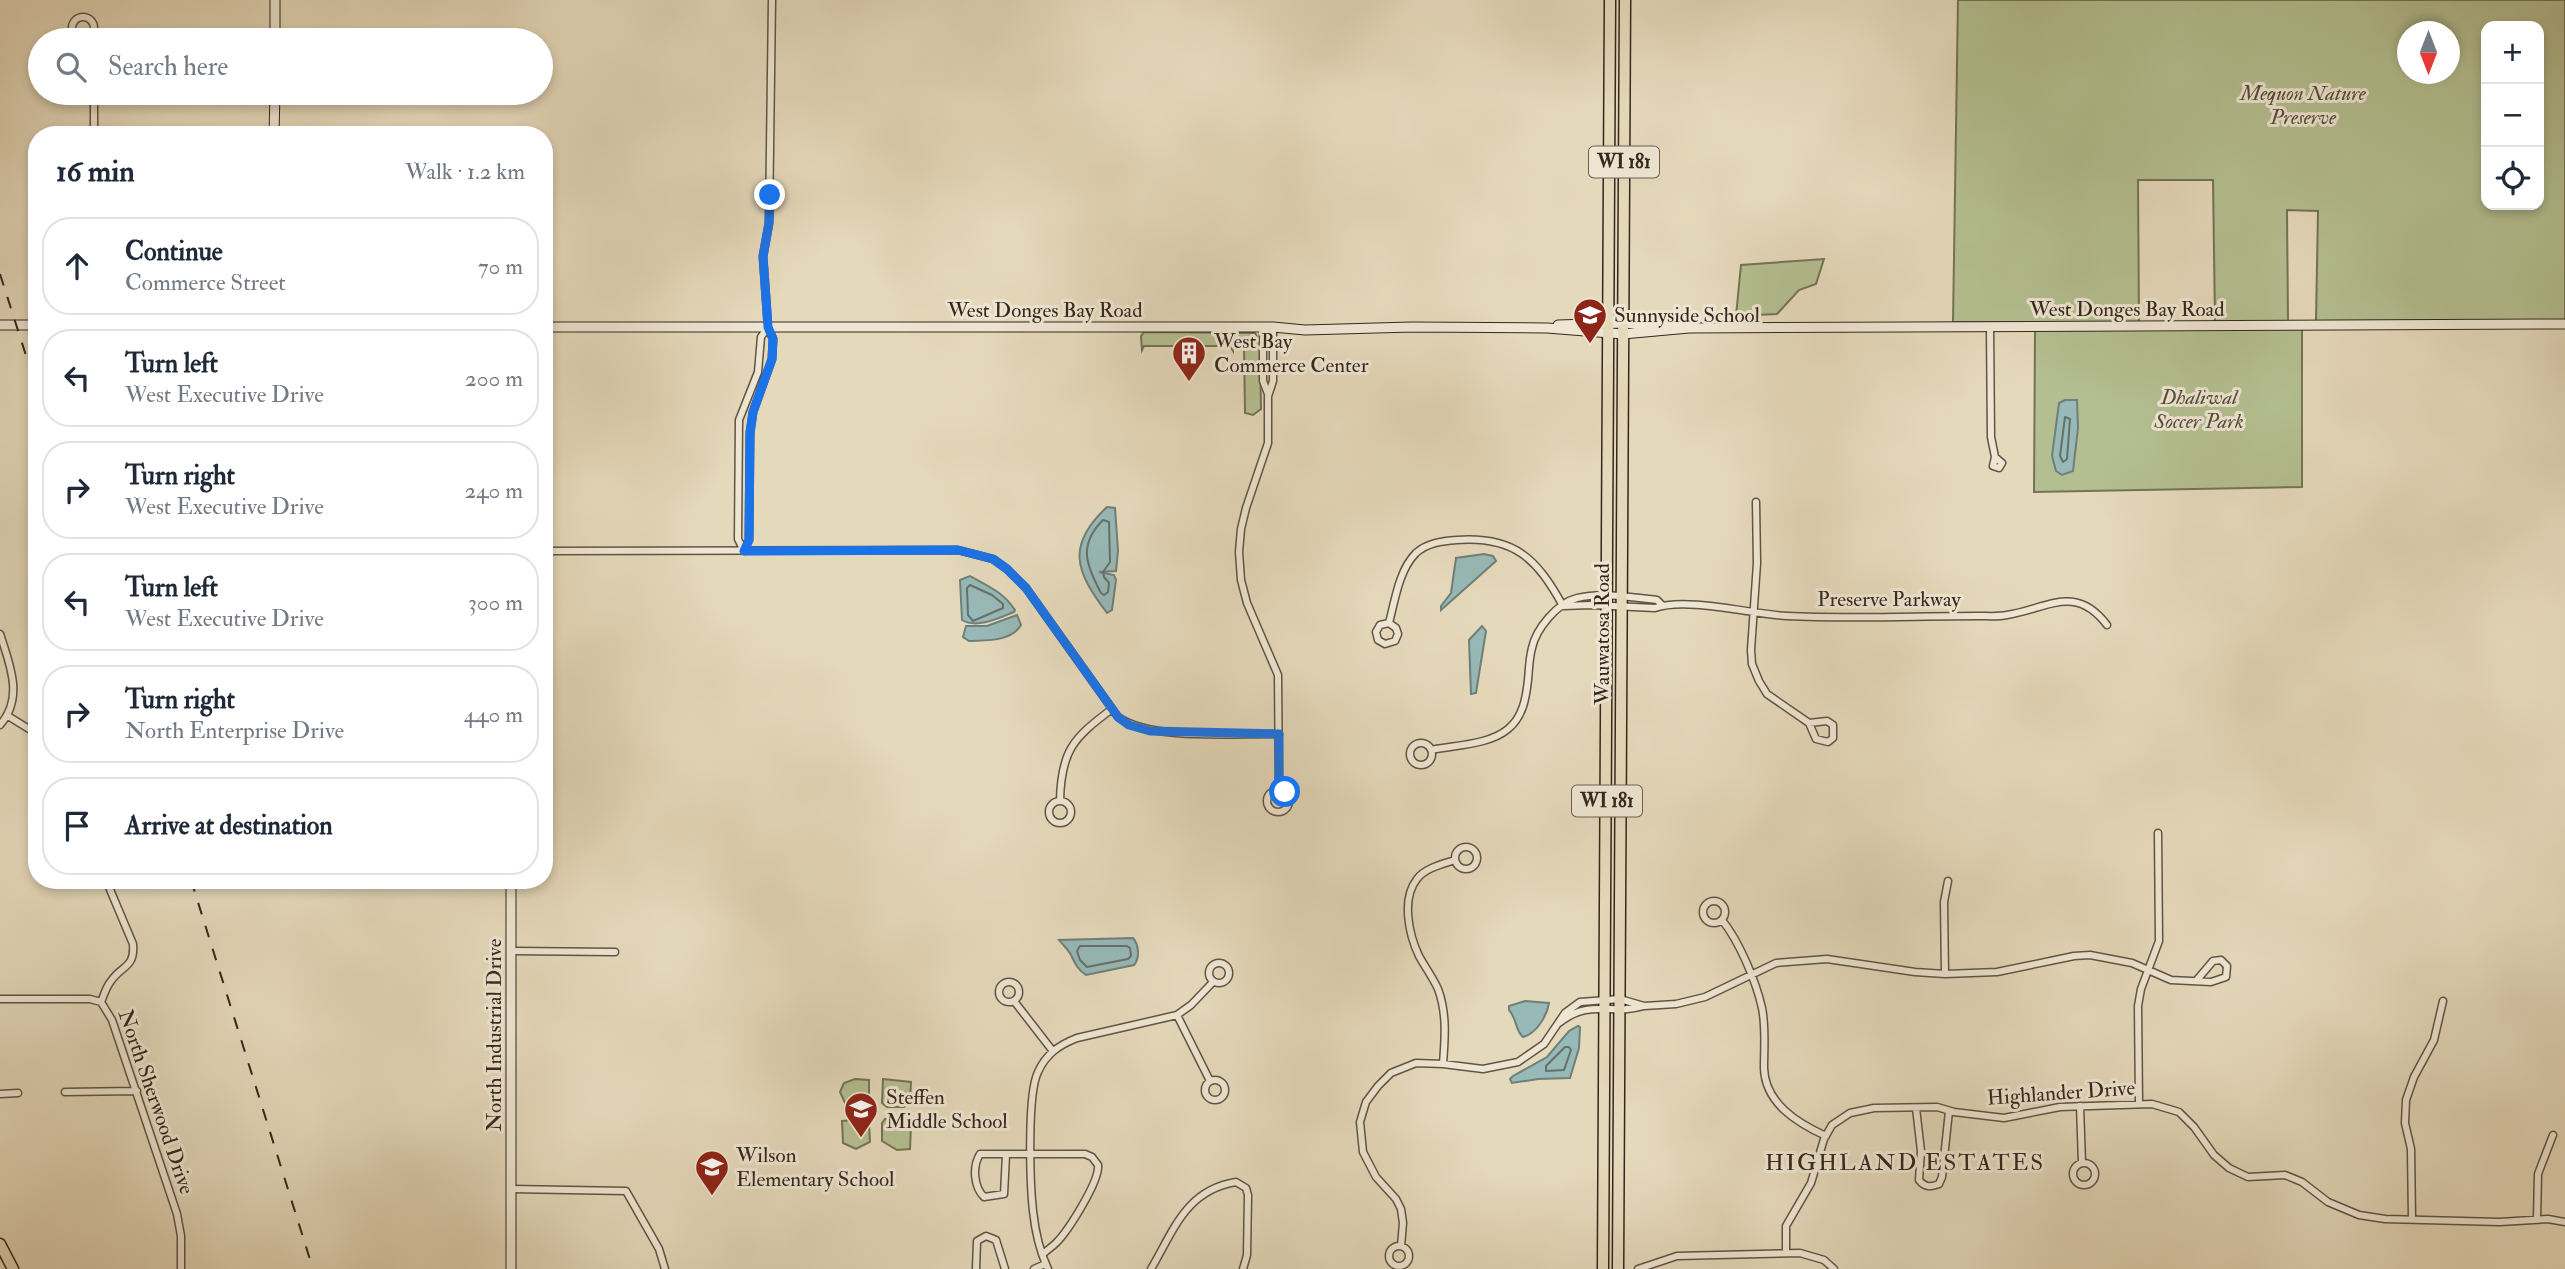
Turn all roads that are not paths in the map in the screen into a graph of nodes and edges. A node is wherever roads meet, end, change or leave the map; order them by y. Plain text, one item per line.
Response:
1 (275, 0) edge
2 (772, 0) edge
3 (1611, 0) edge
4 (1625, 0) edge
5 (275, 28) edge
6 (94, 105) edge
7 (275, 105) edge
8 (93, 126) edge
9 (274, 126) edge
10 (2565, 324) edge
11 (0, 325) edge
12 (28, 325) edge
13 (553, 327) edge
14 (768, 327) junction
15 (1268, 327) junction
16 (1990, 327) junction
17 (1616, 328) junction
18 (1995, 457) dead end
19 (1756, 502) dead end
20 (553, 551) edge
21 (744, 551) junction
22 (1607, 602) junction
23 (1622, 603) junction
24 (1563, 606) junction
25 (1753, 613) junction
26 (1389, 623) dead end
27 (2107, 625) dead end
28 (0, 634) edge
29 (1112, 709) junction
30 (8, 716) junction
31 (1809, 723) dead end
32 (0, 725) edge
33 (28, 728) edge
34 (1279, 734) junction
35 (1431, 750) dead end
36 (1279, 789) dead end
37 (1060, 802) dead end
38 (2158, 833) dead end
39 (1455, 860) dead end
40 (1948, 881) dead end
41 (110, 889) edge
42 (511, 889) edge
43 (1722, 920) dead end
44 (512, 951) junction
45 (615, 951) dead end
46 (2149, 971) junction
47 (1945, 974) junction
48 (1750, 975) junction
49 (2196, 981) junction
50 (1213, 982) dead end
51 (0, 999) edge
52 (1014, 1001) dead end
53 (2442, 1001) dead end
54 (101, 1002) junction
55 (1606, 1004) junction
56 (1620, 1004) junction
57 (1177, 1015) junction
58 (1052, 1050) junction
59 (1443, 1064) junction
60 (1210, 1081) dead end
61 (137, 1091) junction
62 (65, 1092) dead end
63 (18, 1093) dead end
64 (0, 1094) edge
65 (2139, 1104) junction
66 (2080, 1106) junction
67 (1916, 1108) junction
68 (1949, 1111) junction
69 (2553, 1135) dead end
70 (1826, 1136) junction
71 (1032, 1154) junction
72 (1006, 1155) junction
73 (2082, 1163) dead end
74 (511, 1189) junction
75 (2412, 1219) junction
76 (2537, 1219) junction
77 (2565, 1222) edge
78 (0, 1244) edge
79 (1401, 1246) dead end
80 (1043, 1254) junction
81 (1786, 1254) junction
82 (1046, 1266) edge
83 (13, 1269) edge
84 (181, 1269) edge
85 (511, 1269) edge
86 (665, 1269) edge
87 (976, 1269) edge
88 (1005, 1269) edge
89 (1034, 1269) edge
90 (1152, 1269) edge
91 (1243, 1269) edge
92 (1603, 1269) edge
93 (1618, 1269) edge
94 (1638, 1269) edge
95 (1833, 1269) edge

1 - 5 street
2 - 14 street
3 - 17 main road, Wauwatosa Road / WI 181
4 - 17 main road, Wauwatosa Road / WI 181
6 - 8 street
7 - 9 street
10 - 16 street, West Donges Bay Road
11 - 12 street
13 - 14 street, West Donges Bay Road
14 - 15 street, West Donges Bay Road
14 - 21 street
14 - 21 street
15 - 17 street, West Donges Bay Road
15 - 34 street
16 - 17 street, West Donges Bay Road
16 - 18 street
17 - 22 main road, Wauwatosa Road / WI 181
17 - 23 main road, Wauwatosa Road / WI 181
19 - 25 street
20 - 21 street
21 - 29 street
22 - 23 street, Preserve Parkway
22 - 24 street, Preserve Parkway
22 - 55 main road, Wauwatosa Road / WI 181
23 - 25 street, Preserve Parkway
23 - 56 main road, Wauwatosa Road / WI 181
24 - 26 street
24 - 35 street
25 - 27 street, Preserve Parkway
25 - 31 street
28 - 30 street
29 - 34 street
29 - 37 street
30 - 32 street
30 - 33 street
34 - 36 street
38 - 46 street
39 - 59 street
40 - 47 street
41 - 54 street, North Sherwood Drive
42 - 44 street, North Industrial Drive
43 - 48 street
44 - 45 street
44 - 74 street, North Industrial Drive
46 - 47 street
46 - 49 street
46 - 65 street
47 - 48 street
48 - 56 street
48 - 70 street
49 - 49 street
50 - 57 street
51 - 54 street
52 - 58 street
53 - 75 street
54 - 61 street, North Sherwood Drive
55 - 56 street
55 - 59 street
55 - 92 main road, Wauwatosa Road / WI 181
56 - 93 main road, Wauwatosa Road / WI 181
57 - 58 street
57 - 60 street
58 - 71 street
59 - 79 street
61 - 62 street
61 - 84 street, North Sherwood Drive
63 - 64 street
65 - 66 street, Highlander Drive
65 - 75 street, Highlander Drive
66 - 68 street, Highlander Drive
66 - 73 street
67 - 68 street, Highlander Drive
67 - 68 street
67 - 70 street, Highlander Drive
69 - 76 street
70 - 81 street, Highlander Drive
71 - 72 street
71 - 80 street
71 - 80 street
72 - 72 street
74 - 85 street, North Industrial Drive
74 - 86 street
75 - 76 street, Highlander Drive
76 - 77 street, Highlander Drive
78 - 83 main road
80 - 82 street
81 - 94 street
81 - 95 street
82 - 89 street
87 - 88 street
90 - 91 street

